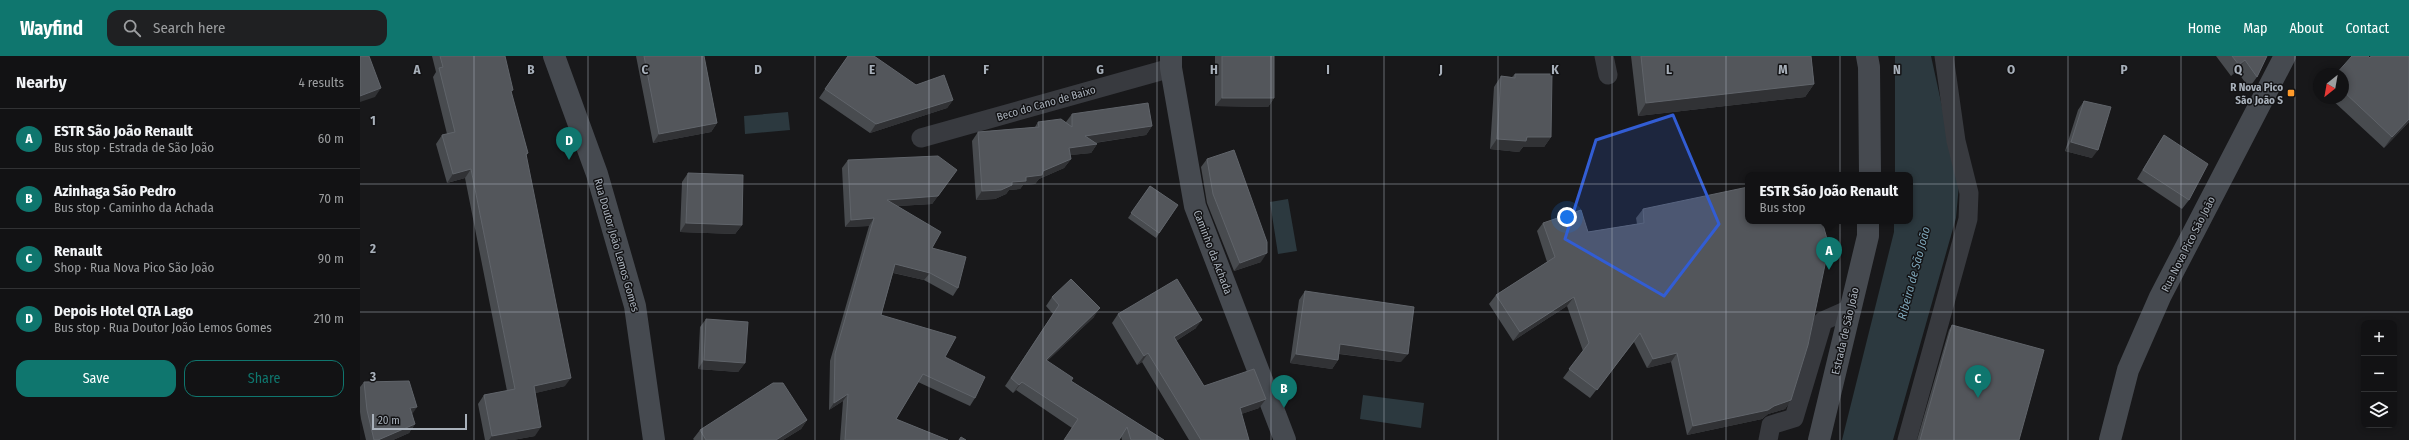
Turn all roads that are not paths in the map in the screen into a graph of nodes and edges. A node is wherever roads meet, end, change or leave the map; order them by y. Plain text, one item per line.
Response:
1 (554, 56) edge
2 (1604, 56) edge
3 (1867, 56) edge
4 (1944, 56) edge
5 (2285, 56) edge
6 (1171, 62) edge
7 (1608, 75) dead end
8 (921, 138) dead end
9 (1870, 172) edge
10 (1868, 224) edge
11 (1850, 309) junction
12 (654, 440) edge
13 (1285, 440) edge
14 (1768, 440) edge
15 (1819, 440) edge
16 (1907, 440) edge
17 (2110, 440) edge

1 - 12 street, Rua Doutor João Lemos Gomes
2 - 7 lane
3 - 9 street
4 - 16 lane
5 - 17 street, Rua Nova Pico São João
6 - 8 lane, Beco do Cano de Baixo
6 - 13 street, Caminho da Achada
10 - 11 street, Estrada de São João
11 - 14 lane
11 - 15 street, Estrada de São João

